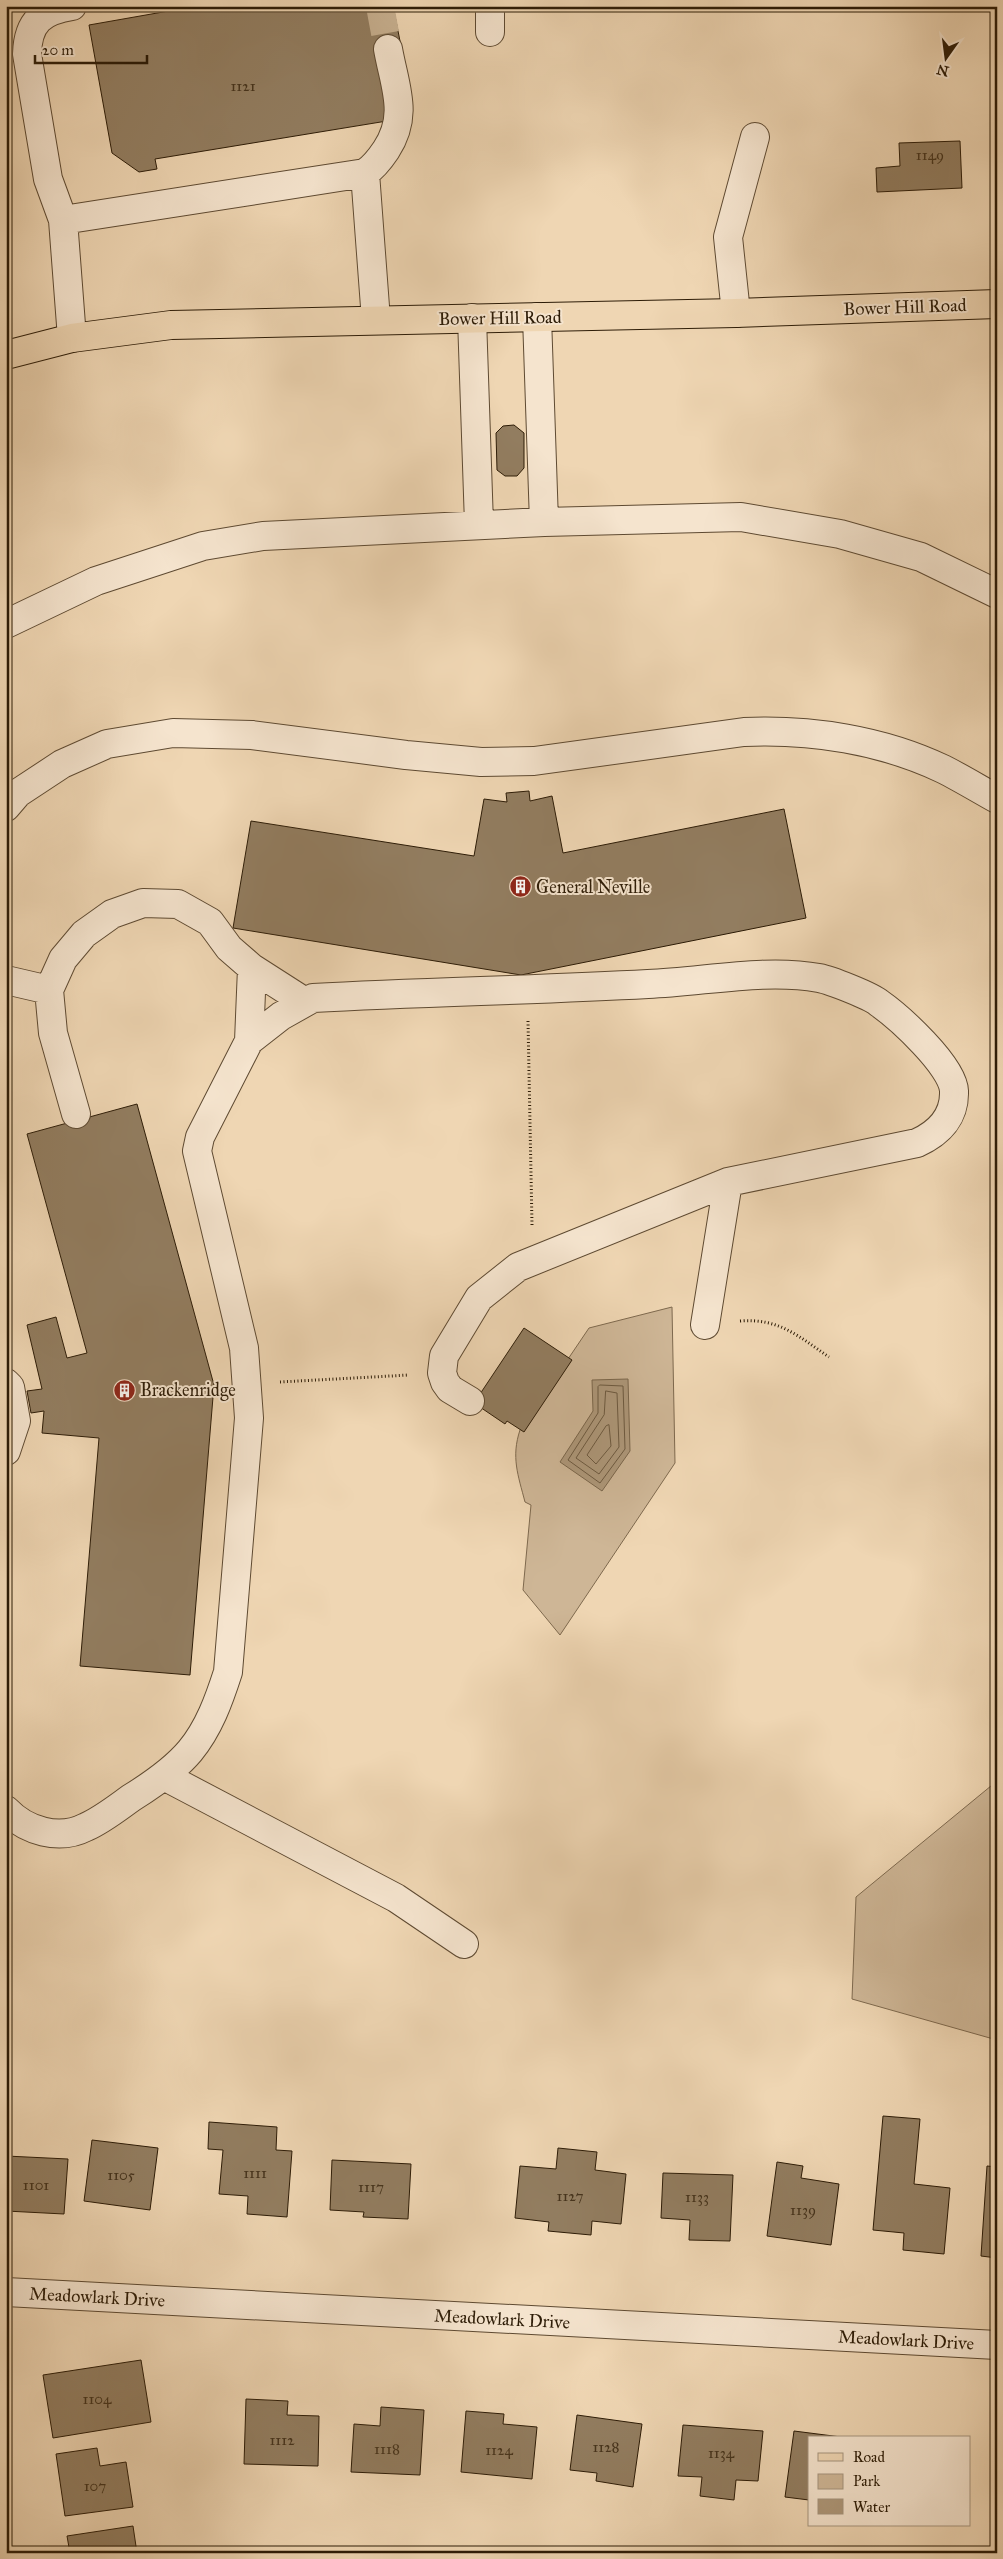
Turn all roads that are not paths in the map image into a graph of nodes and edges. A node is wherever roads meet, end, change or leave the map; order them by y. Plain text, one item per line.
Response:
1 (72, 6) edge
2 (388, 49) tunnel mouth
3 (755, 137) dead end
4 (365, 173) junction
5 (63, 220) junction
6 (997, 304) edge
7 (736, 313) junction
8 (537, 317) junction
9 (472, 318) junction
10 (376, 320) junction
11 (72, 338) junction
12 (6, 355) edge
13 (544, 522) junction
14 (479, 524) junction
15 (997, 594) edge
16 (6, 624) edge
17 (997, 799) edge
18 (6, 807) edge
19 (252, 968) junction
20 (6, 980) edge
21 (49, 990) junction
22 (305, 1002) junction
23 (248, 1042) junction
24 (76, 1114) dead end
25 (728, 1182) junction
26 (705, 1325) road end
27 (6, 1383) edge
28 (470, 1401) dead end
29 (6, 1451) edge
30 (164, 1776) junction
31 (6, 1810) edge
32 (464, 1944) dead end
33 (6, 2292) edge
34 (997, 2345) edge

1 - 5 street
2 - 4 street
3 - 7 street
4 - 5 street
4 - 10 street
5 - 11 street
6 - 7 main road, Bower Hill Road
7 - 8 main road, Bower Hill Road
8 - 9 main road, Bower Hill Road
8 - 13 street
9 - 10 main road, Bower Hill Road
9 - 14 street
10 - 11 main road, Bower Hill Road
11 - 12 main road, Bower Hill Road
13 - 14 street
13 - 15 street
14 - 16 street
17 - 18 street
19 - 21 street
19 - 22 street
19 - 23 street
20 - 21 street
21 - 24 street
22 - 23 street
22 - 25 street
23 - 30 street
25 - 26 street
25 - 28 street
27 - 29 street
30 - 31 street
30 - 32 street
33 - 34 street, Meadowlark Drive

